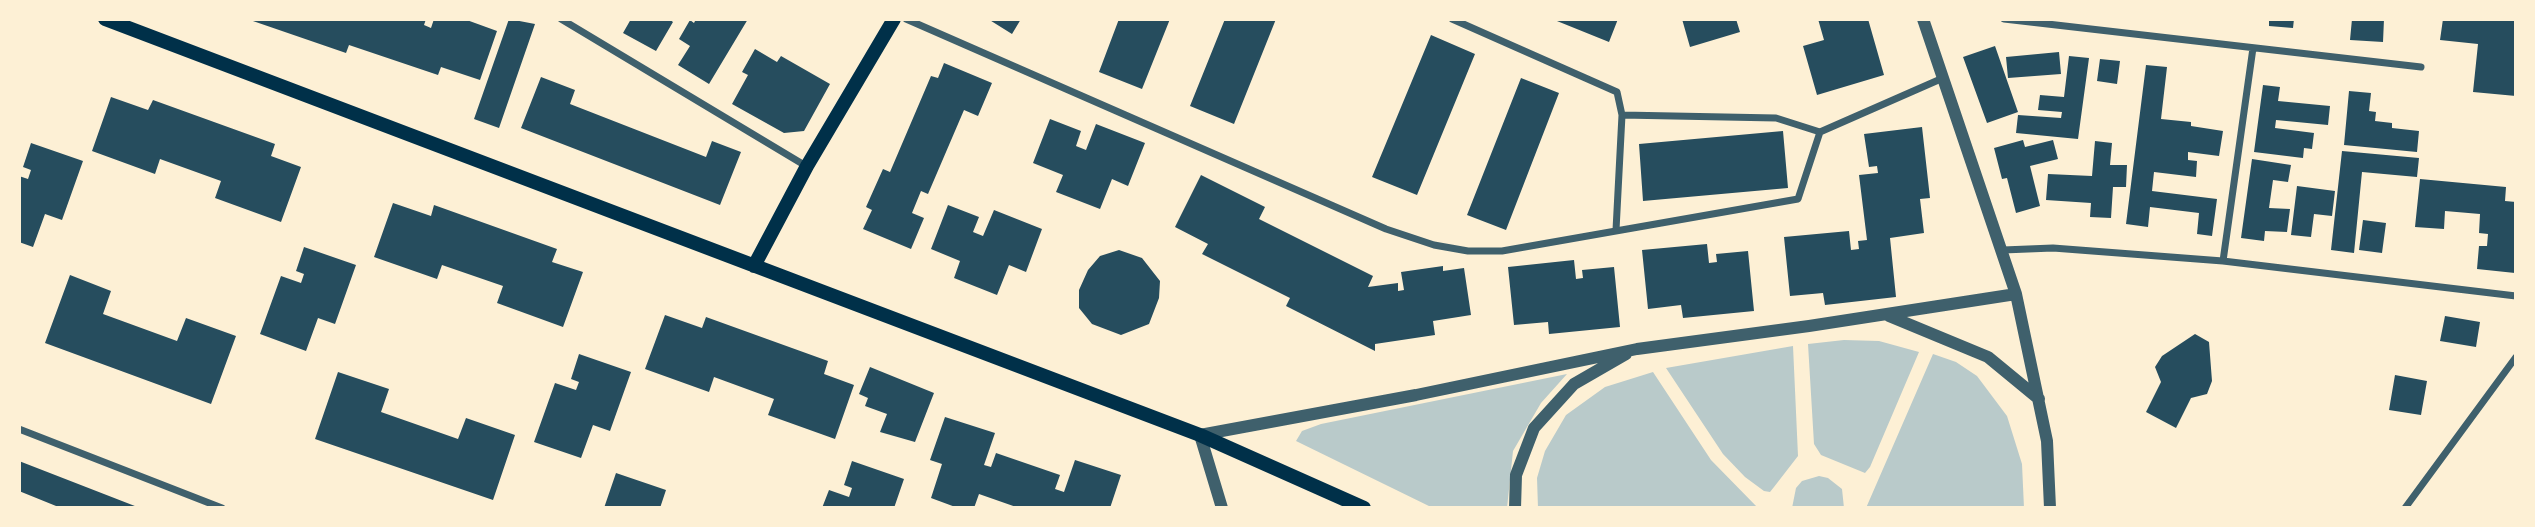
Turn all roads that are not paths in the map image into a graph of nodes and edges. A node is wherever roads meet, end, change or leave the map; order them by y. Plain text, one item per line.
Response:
1 (105, 19) edge
2 (561, 19) edge
3 (894, 19) edge
4 (905, 19) edge
5 (1452, 19) edge
6 (1923, 19) edge
7 (2004, 19) edge
8 (2253, 48) junction
9 (2421, 67) dead end
10 (1943, 78) junction
11 (1622, 115) junction
12 (1820, 132) junction
13 (807, 166) junction
14 (1616, 230) junction
15 (2003, 250) junction
16 (2223, 261) junction
17 (754, 266) junction
18 (2016, 294) junction
19 (2516, 296) edge
20 (1885, 314) junction
21 (1637, 349) junction
22 (2516, 357) edge
23 (2039, 399) junction
24 (19, 429) edge
25 (1200, 435) junction
26 (222, 508) edge
27 (1222, 508) edge
28 (1364, 508) edge
29 (1515, 508) edge
30 (2050, 508) edge
31 (2405, 508) edge

1 - 17 main road
2 - 13 street
3 - 13 main road
4 - 14 street
5 - 11 street
6 - 10 street
7 - 8 street
8 - 9 street
8 - 16 street
10 - 12 street
10 - 15 street
11 - 12 street
11 - 14 street
12 - 14 street
13 - 17 main road
15 - 16 street
15 - 18 street
16 - 19 street
17 - 25 main road
18 - 20 street
18 - 23 street
20 - 21 street
20 - 23 street
21 - 25 street
21 - 29 street
22 - 31 street
23 - 30 street
24 - 26 street
25 - 27 street
25 - 28 main road

